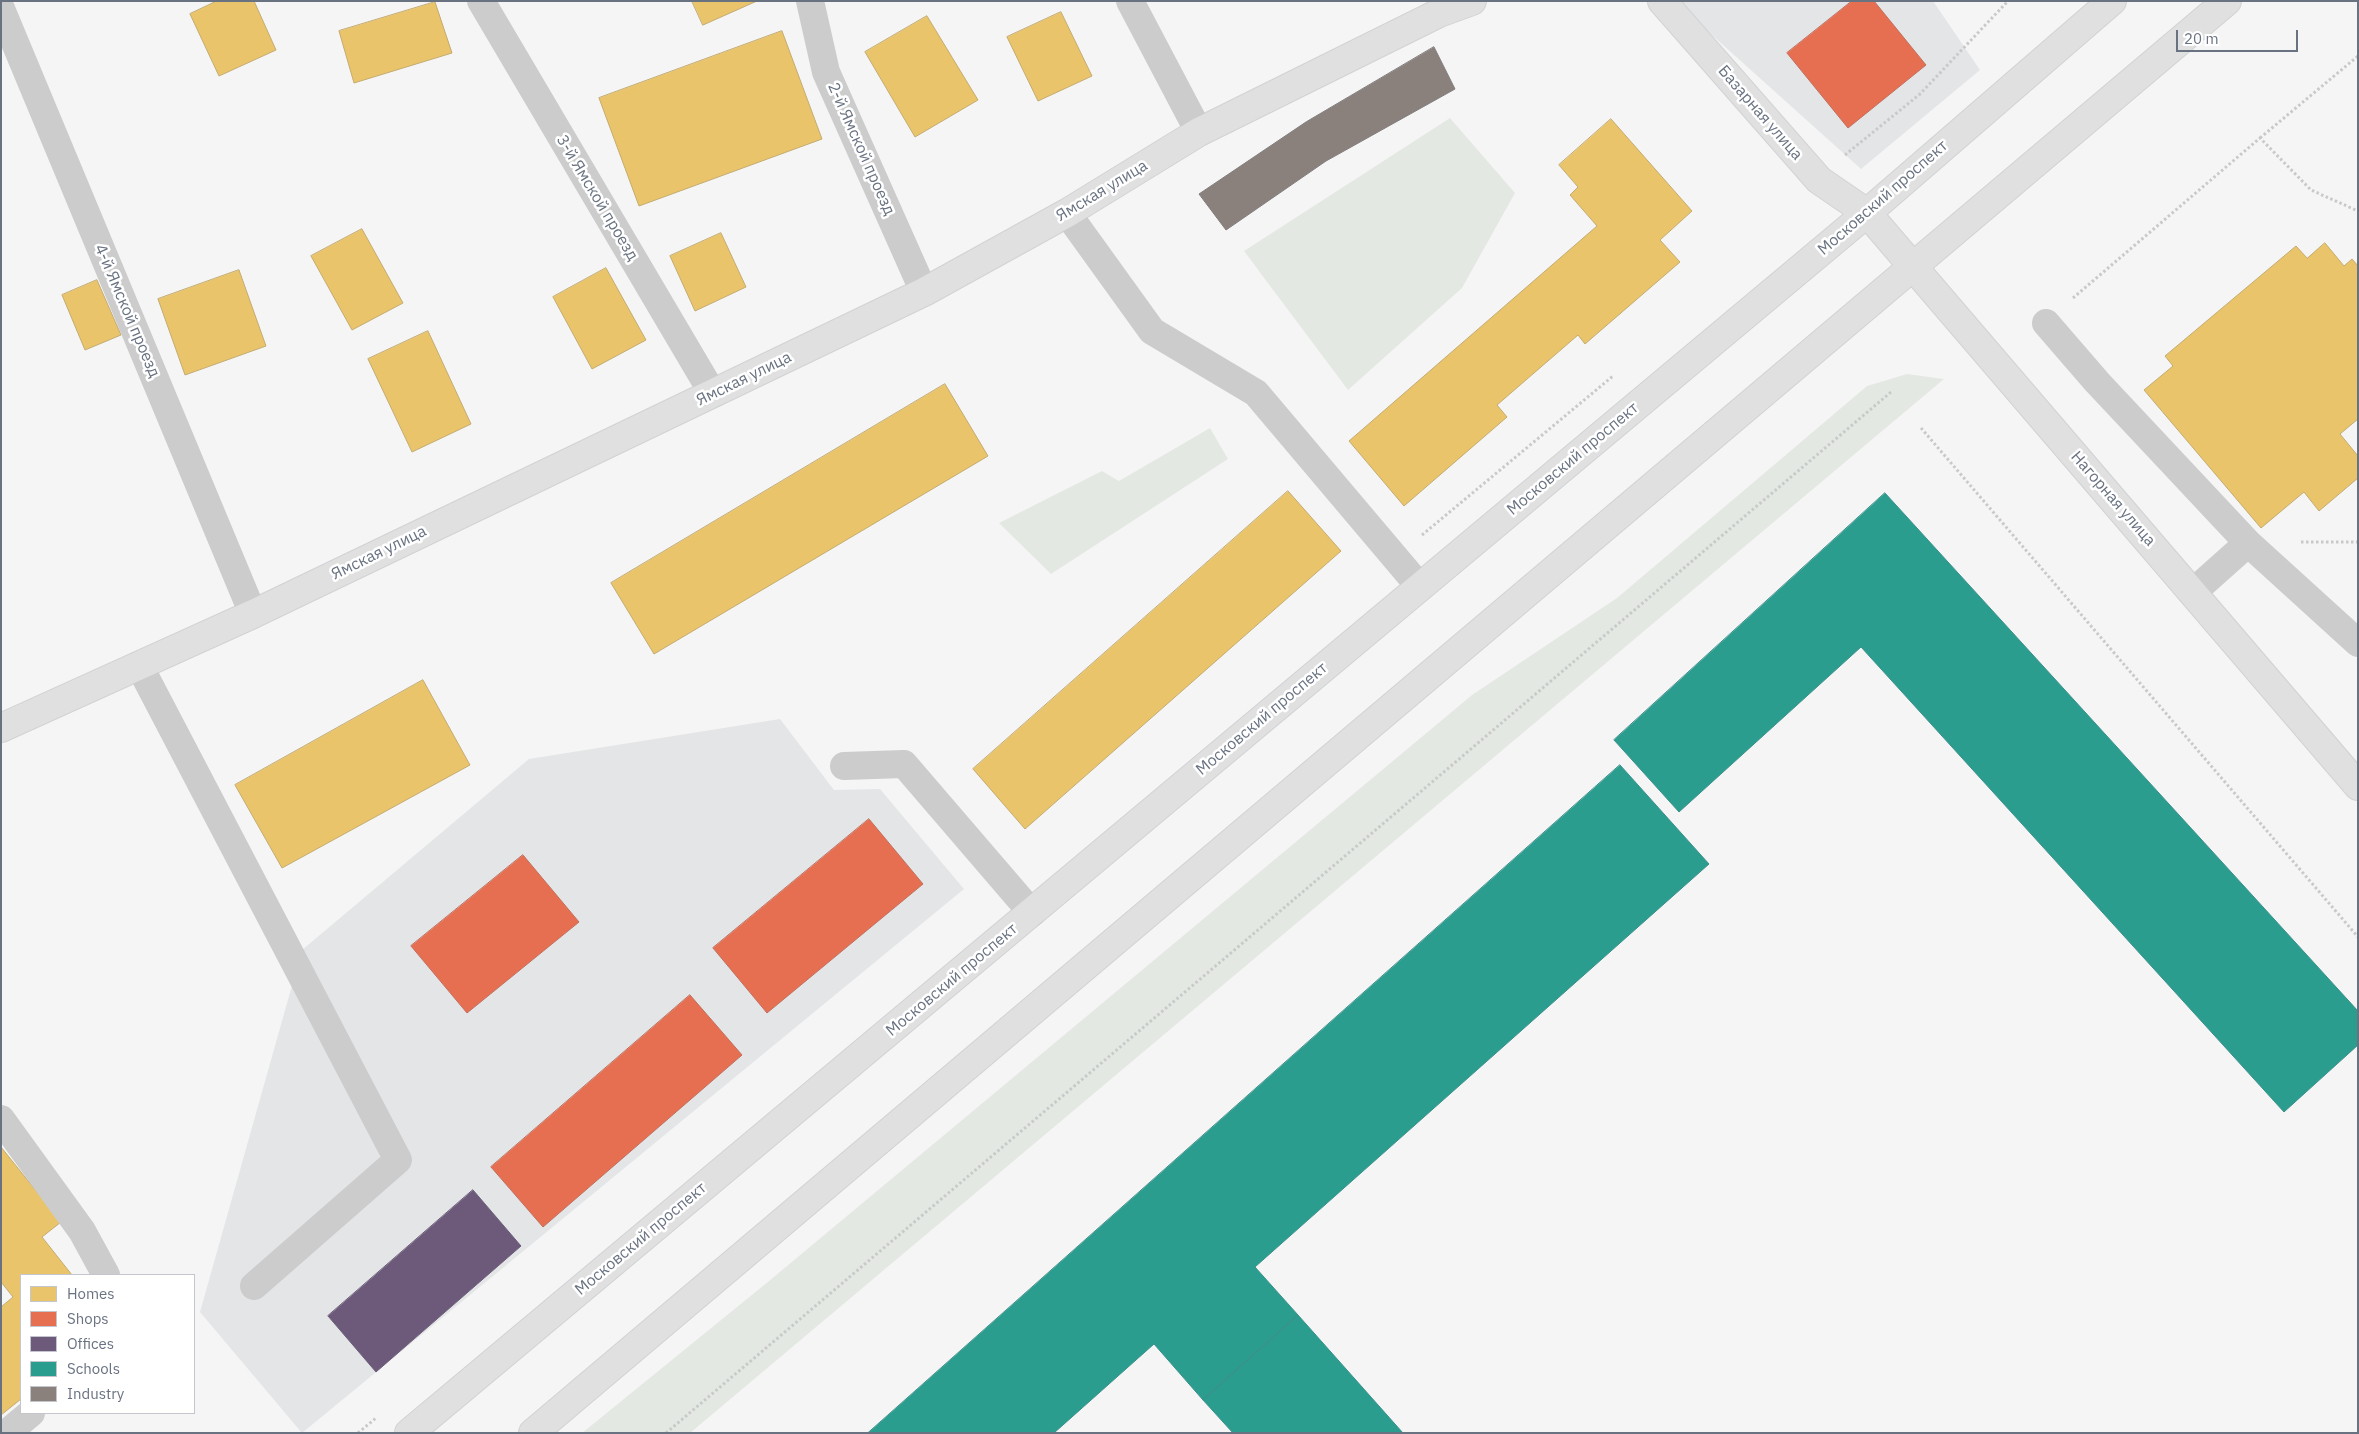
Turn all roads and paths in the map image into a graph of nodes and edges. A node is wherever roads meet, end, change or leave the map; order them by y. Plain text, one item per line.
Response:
1 (482, 1) edge
2 (810, 1) edge
3 (1130, 1) edge
4 (1472, 1) edge
5 (1662, 1) edge
6 (2008, 1) edge
7 (2112, 1) edge
8 (2227, 1) edge
9 (1, 9) edge
10 (2358, 56) edge
11 (1199, 132) junction
12 (2260, 138) junction
13 (1843, 157) dead end
14 (2358, 211) edge
15 (1067, 213) junction
16 (1867, 213) junction
17 (1914, 267) junction
18 (924, 292) junction
19 (2068, 302) dead end
20 (2046, 323) dead end
21 (1891, 392) dead end
22 (713, 394) junction
23 (1922, 428) dead end
24 (2248, 543) junction
25 (1420, 587) junction
26 (2192, 593) junction
27 (254, 614) junction
28 (2353, 629) edge
29 (140, 665) junction
30 (1, 728) edge
31 (844, 766) dead end
32 (2358, 786) edge
33 (1032, 913) junction
34 (2358, 937) edge
35 (1, 1119) edge
36 (105, 1274) edge
37 (254, 1286) dead end
38 (31, 1414) edge
39 (8, 1433) edge
40 (408, 1433) edge
41 (533, 1433) edge
42 (666, 1433) edge

1 - 22 street, 3-й Ямской проезд
2 - 18 street, 2-й Ямской проезд
3 - 11 street
4 - 11 main road, Ямская улица
5 - 16 main road, Базарная улица
6 - 13 path
7 - 16 main road, Московский проспект
8 - 17 main road
9 - 27 street, 4-й Ямской проезд
10 - 12 path
11 - 15 main road, Ямская улица
12 - 14 path
12 - 19 path
15 - 18 main road, Ямская улица
15 - 25 street
16 - 17 main road, Нагорная улица
16 - 25 main road, Московский проспект
17 - 26 main road, Нагорная улица
17 - 41 main road
18 - 22 main road, Ямская улица
20 - 24 street
21 - 42 path
22 - 27 main road, Ямская улица
23 - 34 path
24 - 26 street
24 - 28 street
25 - 33 main road, Московский проспект
26 - 32 main road, Нагорная улица
27 - 29 main road, Ямская улица
29 - 30 main road, Ямская улица
29 - 37 street
31 - 33 street
33 - 40 main road, Московский проспект
35 - 36 street
38 - 39 street

